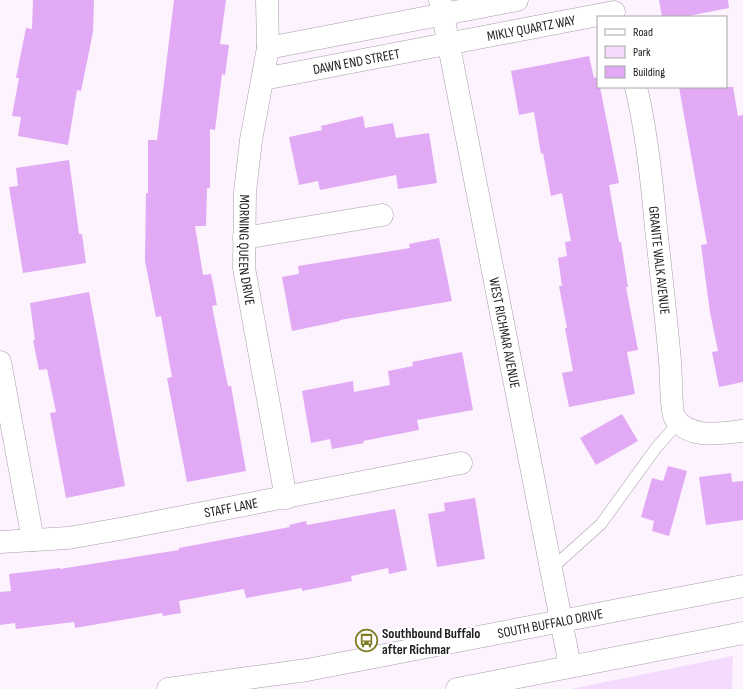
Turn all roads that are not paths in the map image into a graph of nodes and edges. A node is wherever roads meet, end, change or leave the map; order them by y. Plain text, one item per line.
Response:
1 (267, 0) edge
2 (517, 0) edge
3 (442, 7) edge
4 (613, 10) edge
5 (449, 44) junction
6 (268, 48) junction
7 (263, 79) junction
8 (636, 88) edge
9 (382, 215) dead end
10 (244, 238) junction
11 (0, 362) edge
12 (683, 425) junction
13 (743, 430) edge
14 (461, 463) dead end
15 (286, 498) junction
16 (33, 540) junction
17 (0, 542) edge
18 (551, 569) junction
19 (743, 586) edge
20 (561, 621) junction
21 (743, 633) edge
22 (570, 666) junction
23 (488, 686) edge
24 (168, 689) edge
25 (457, 689) edge

1 - 6 street, MORNING QUEEN DRIVE
2 - 3 street
3 - 5 street, WEST RICHMAR AVENUE
3 - 6 street
4 - 5 street, MIKLY QUARTZ WAY
5 - 7 street, DAWN END STREET
5 - 18 street, WEST RICHMAR AVENUE
6 - 7 street, MORNING QUEEN DRIVE
7 - 10 street, MORNING QUEEN DRIVE
8 - 12 street, GRANITE WALK AVENUE
9 - 10 street
10 - 15 street, MORNING QUEEN DRIVE
11 - 16 street
12 - 13 street
12 - 18 lane
14 - 15 street, STAFF LANE
15 - 16 street, STAFF LANE
16 - 17 street, STAFF LANE
18 - 20 street, WEST RICHMAR AVENUE
19 - 20 street, SOUTH BUFFALO DRIVE
20 - 22 street, WEST RICHMAR AVENUE
20 - 24 street, SOUTH BUFFALO DRIVE
21 - 22 street
22 - 23 street
23 - 25 street

